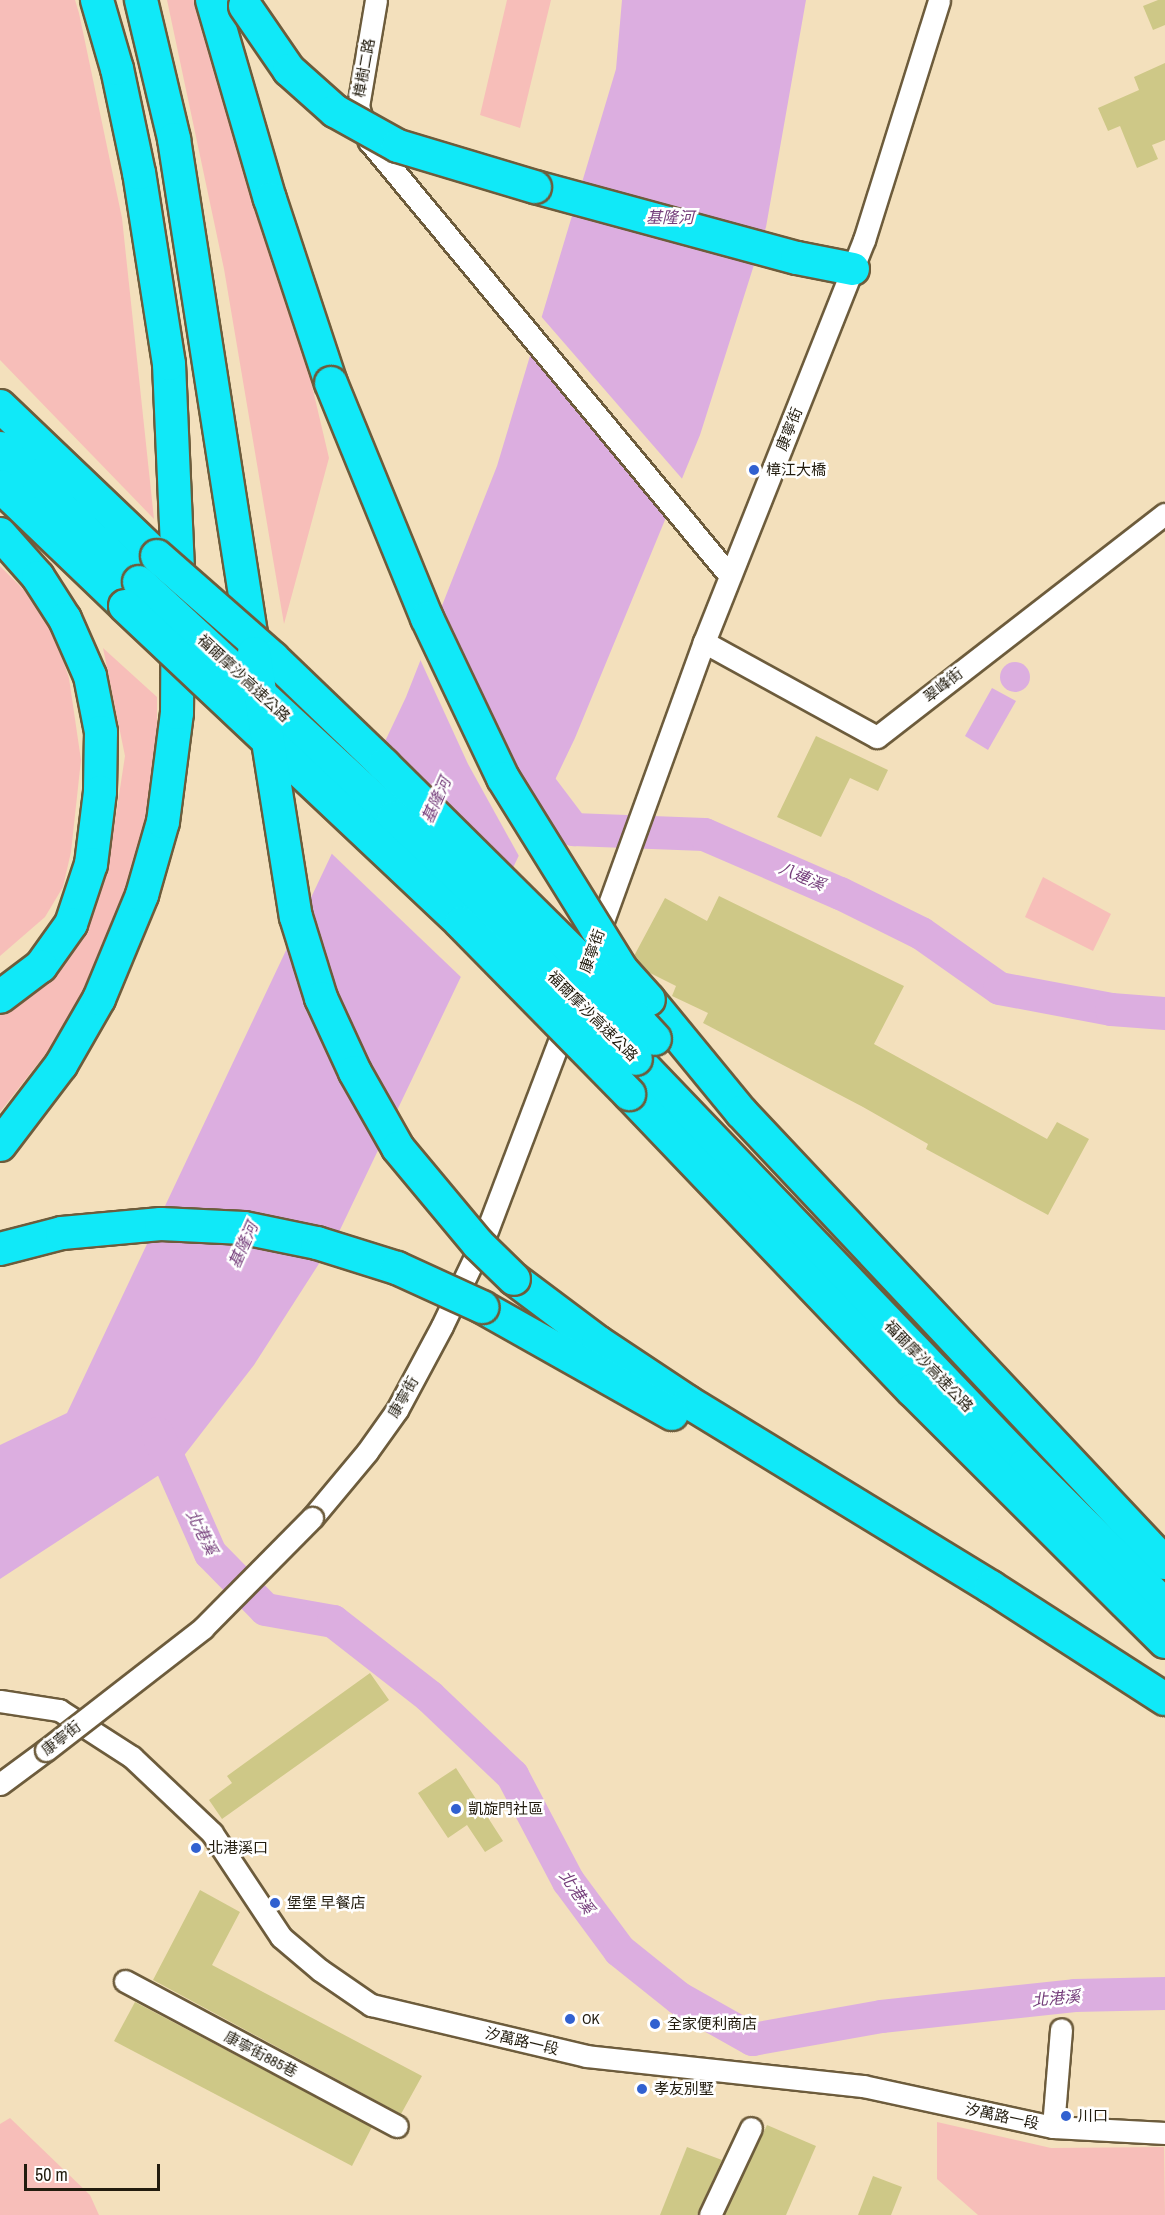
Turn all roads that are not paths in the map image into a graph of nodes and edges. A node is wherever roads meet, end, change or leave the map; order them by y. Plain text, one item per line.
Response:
1 (97, 0) edge
2 (141, 0) edge
3 (212, 0) edge
4 (376, 0) edge
5 (939, 0) edge
6 (244, 3) edge
7 (853, 269) junction
8 (0, 406) edge
9 (0, 448) edge
10 (0, 486) edge
11 (1165, 514) edge
12 (0, 534) edge
13 (730, 576) junction
14 (704, 642) junction
15 (0, 998) edge
16 (646, 1049) junction
17 (741, 1112) junction
18 (0, 1145) edge
19 (0, 1249) edge
20 (822, 1486) junction
21 (1165, 1563) edge
22 (1165, 1605) edge
23 (1165, 1642) edge
24 (1165, 1699) edge
25 (0, 1701) edge
26 (0, 1784) edge
27 (125, 1981) dead end
28 (1061, 2029) dead end
29 (397, 2126) dead end
30 (1053, 2127) junction
31 (752, 2128) dead end
32 (1165, 2133) edge
33 (710, 2215) edge

1 - 18 highway
2 - 20 highway, bridge
3 - 17 highway, bridge
4 - 13 street, 樟樹二路
5 - 7 street, 康寧街
6 - 7 highway, bridge
7 - 13 street, 康寧街
8 - 16 highway, bridge
9 - 16 highway, 福爾摩沙高速公路, bridge
10 - 23 highway, 福爾摩沙高速公路, bridge
11 - 14 street, 翠峰街
12 - 15 highway
13 - 14 street, 康寧街
14 - 26 street, 康寧街, bridge
16 - 17 highway
16 - 22 highway, 福爾摩沙高速公路
17 - 21 highway
19 - 20 highway, bridge
20 - 24 highway
25 - 30 street, 汐萬路一段
27 - 29 street, 康寧街885巷
28 - 30 street
30 - 32 street, 汐萬路一段
31 - 33 street

